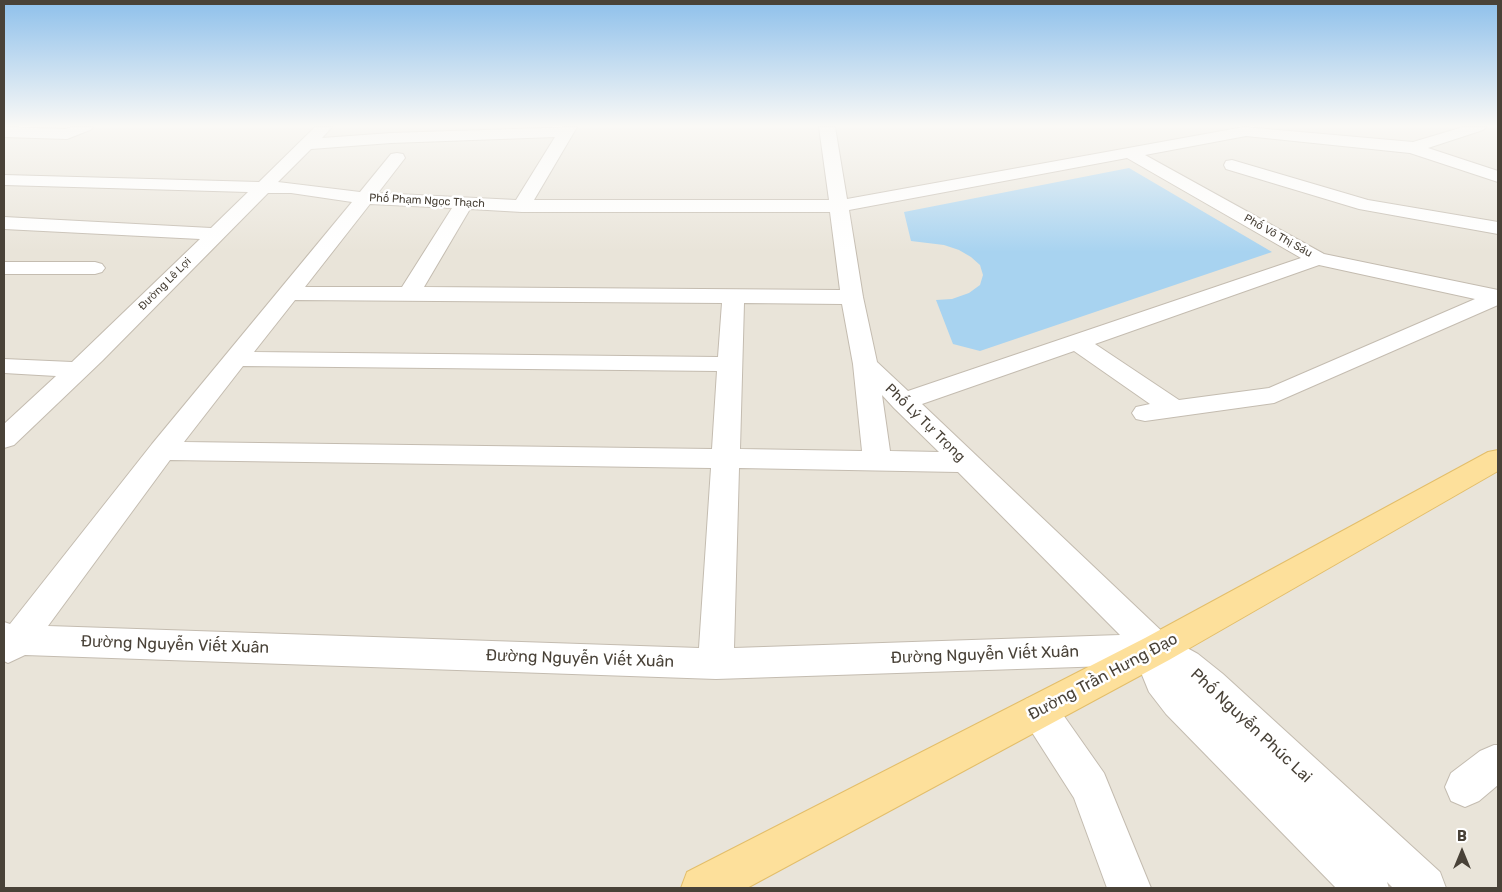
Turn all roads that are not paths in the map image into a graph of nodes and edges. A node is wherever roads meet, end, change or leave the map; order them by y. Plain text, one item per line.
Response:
1 (283, 169) edge
2 (388, 169) edge
3 (545, 169) edge
4 (834, 169) edge
5 (1044, 169) edge
6 (1158, 169) edge
7 (1244, 169) edge
8 (1471, 169) edge
9 (1498, 178) edge
10 (4, 180) edge
11 (264, 188) junction
12 (364, 198) junction
13 (464, 204) junction
14 (522, 206) junction
15 (840, 206) junction
16 (4, 223) edge
17 (1498, 228) edge
18 (216, 234) junction
19 (1318, 259) junction
20 (4, 268) edge
21 (95, 268) dead end
22 (288, 293) junction
23 (409, 294) junction
24 (733, 296) junction
25 (852, 297) junction
26 (1498, 297) edge
27 (1076, 342) junction
28 (235, 359) junction
29 (730, 364) junction
30 (865, 364) junction
31 (4, 366) edge
32 (77, 370) junction
33 (903, 402) junction
34 (1175, 409) junction
35 (1145, 413) dead end
36 (4, 439) edge
37 (162, 451) junction
38 (725, 457) junction
39 (1498, 459) edge
40 (878, 460) junction
41 (965, 462) junction
42 (8, 643) edge
43 (1157, 650) junction
44 (716, 664) junction
45 (1039, 712) junction
46 (1498, 764) edge
47 (1465, 786) dead end
48 (703, 888) edge
49 (1129, 888) edge
50 (1367, 888) edge
51 (1424, 888) edge

1 - 11 street, Đường Lê Lợi
2 - 12 street
3 - 14 street
4 - 15 street
5 - 15 street, Phố Phạm Ngọc Thạch
6 - 19 street, Phố Võ Thị Sáu
7 - 17 street
8 - 9 street
10 - 11 street, Phố Phạm Ngọc Thạch
11 - 12 street, Phố Phạm Ngọc Thạch
11 - 18 street, Đường Lê Lợi
12 - 13 street, Phố Phạm Ngọc Thạch
12 - 22 street
13 - 14 street, Phố Phạm Ngọc Thạch
13 - 23 street
14 - 15 street, Phố Phạm Ngọc Thạch
15 - 25 street
16 - 18 street
18 - 32 street, Đường Lê Lợi
19 - 26 street, Phố Võ Thị Sáu
19 - 27 street
20 - 21 street
22 - 23 street
22 - 28 street
23 - 24 street
24 - 25 street
24 - 29 street
25 - 30 street
26 - 34 street
27 - 33 street
27 - 34 street
28 - 29 street
28 - 37 street
29 - 38 street
30 - 33 street, Phố Lý Tự Trọng
30 - 40 street
31 - 32 street
32 - 36 street, Đường Lê Lợi
33 - 41 street, Phố Lý Tự Trọng
34 - 35 street
37 - 38 street
37 - 42 street
38 - 40 street
38 - 44 street
39 - 43 main road, Đường Trần Hưng Đạo
40 - 41 street
41 - 43 street, Phố Lý Tự Trọng
42 - 44 street, Đường Nguyễn Viết Xuân
43 - 44 street, Đường Nguyễn Viết Xuân
43 - 45 main road, Đường Trần Hưng Đạo
43 - 50 street, Phố Nguyễn Phúc Lai
43 - 51 street, Phố Nguyễn Phúc Lai
45 - 48 main road, Đường Trần Hưng Đạo
45 - 49 street
46 - 47 street

